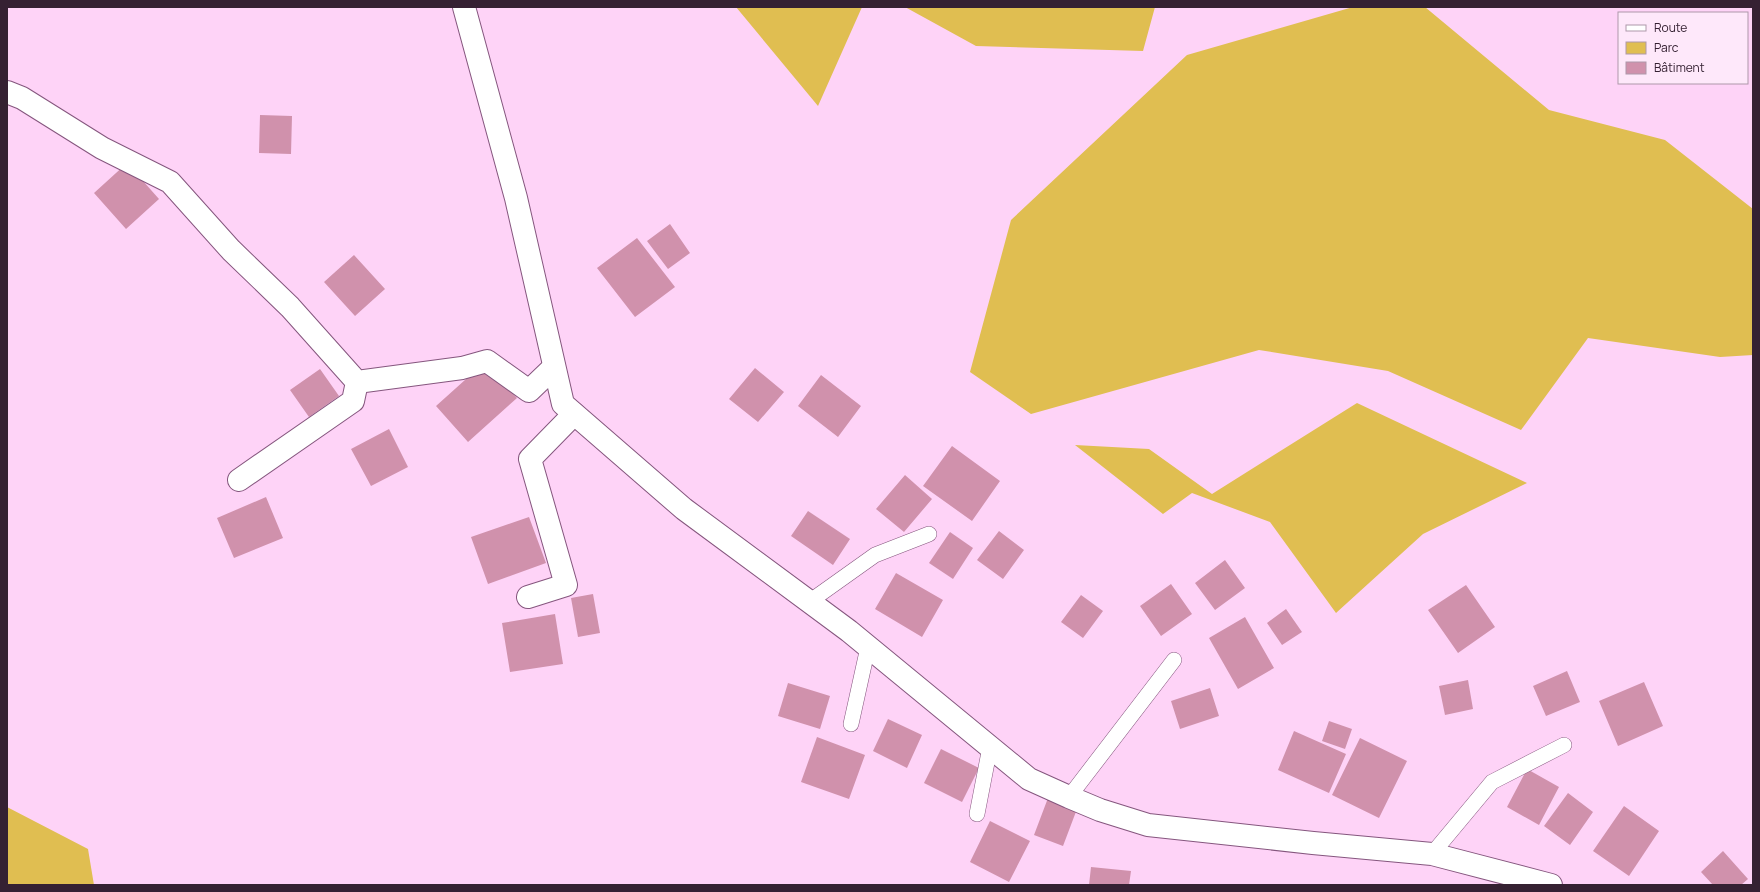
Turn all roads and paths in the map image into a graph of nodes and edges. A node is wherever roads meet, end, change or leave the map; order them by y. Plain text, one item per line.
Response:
1 (464, 7) edge
2 (7, 92) edge
3 (554, 367) junction
4 (357, 382) junction
5 (574, 414) junction
6 (239, 480) dead end
7 (929, 534) dead end
8 (528, 597) dead end
9 (809, 602) junction
10 (868, 647) junction
11 (1174, 660) dead end
12 (851, 724) dead end
13 (1564, 745) dead end
14 (990, 747) junction
15 (1069, 797) junction
16 (977, 814) dead end
17 (1432, 854) junction
18 (1551, 885) edge

1 - 3 street
2 - 4 street
3 - 4 street
3 - 5 street
4 - 6 street
5 - 8 street
5 - 9 street
7 - 9 lane
9 - 10 street
10 - 12 lane
10 - 14 street
11 - 15 lane
13 - 17 lane
14 - 15 street
14 - 16 lane
15 - 17 street
17 - 18 street

